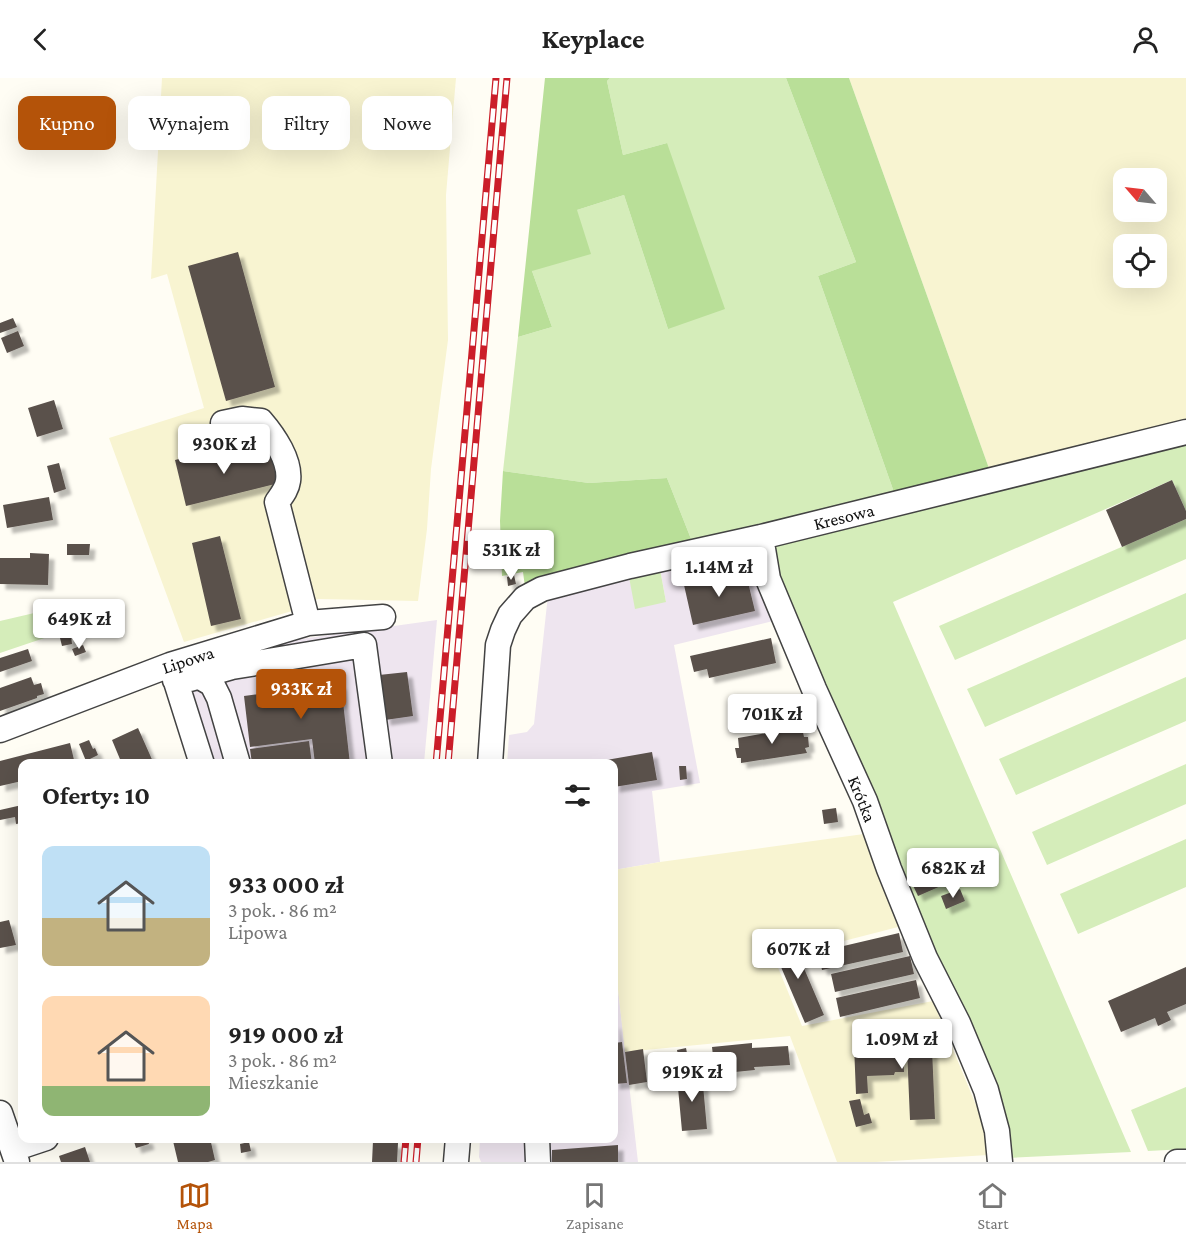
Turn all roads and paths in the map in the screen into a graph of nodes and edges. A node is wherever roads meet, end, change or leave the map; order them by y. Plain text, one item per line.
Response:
1 (224, 423) dead end
2 (1186, 432) edge
3 (761, 537) junction
4 (383, 618) dead end
5 (308, 623) junction
6 (173, 672) junction
7 (200, 676) junction
8 (0, 730) edge
9 (200, 759) edge
10 (237, 759) edge
11 (379, 759) edge
12 (490, 759) edge
13 (0, 1113) edge
14 (37, 1143) edge
15 (458, 1143) edge
16 (537, 1143) edge
17 (15, 1156) edge
18 (456, 1162) edge
19 (538, 1162) edge
20 (1000, 1162) edge
21 (1177, 1162) edge
22 (1186, 1162) edge

1 - 5 street
2 - 3 street, Kresowa
3 - 12 street, Kresowa
3 - 20 street, Krótka
4 - 5 street, Lipowa
5 - 6 street, Lipowa
6 - 7 street
6 - 8 street, Lipowa
6 - 9 street
7 - 10 street
7 - 11 street
13 - 17 street
14 - 17 street
15 - 18 street
16 - 19 street
21 - 22 street

